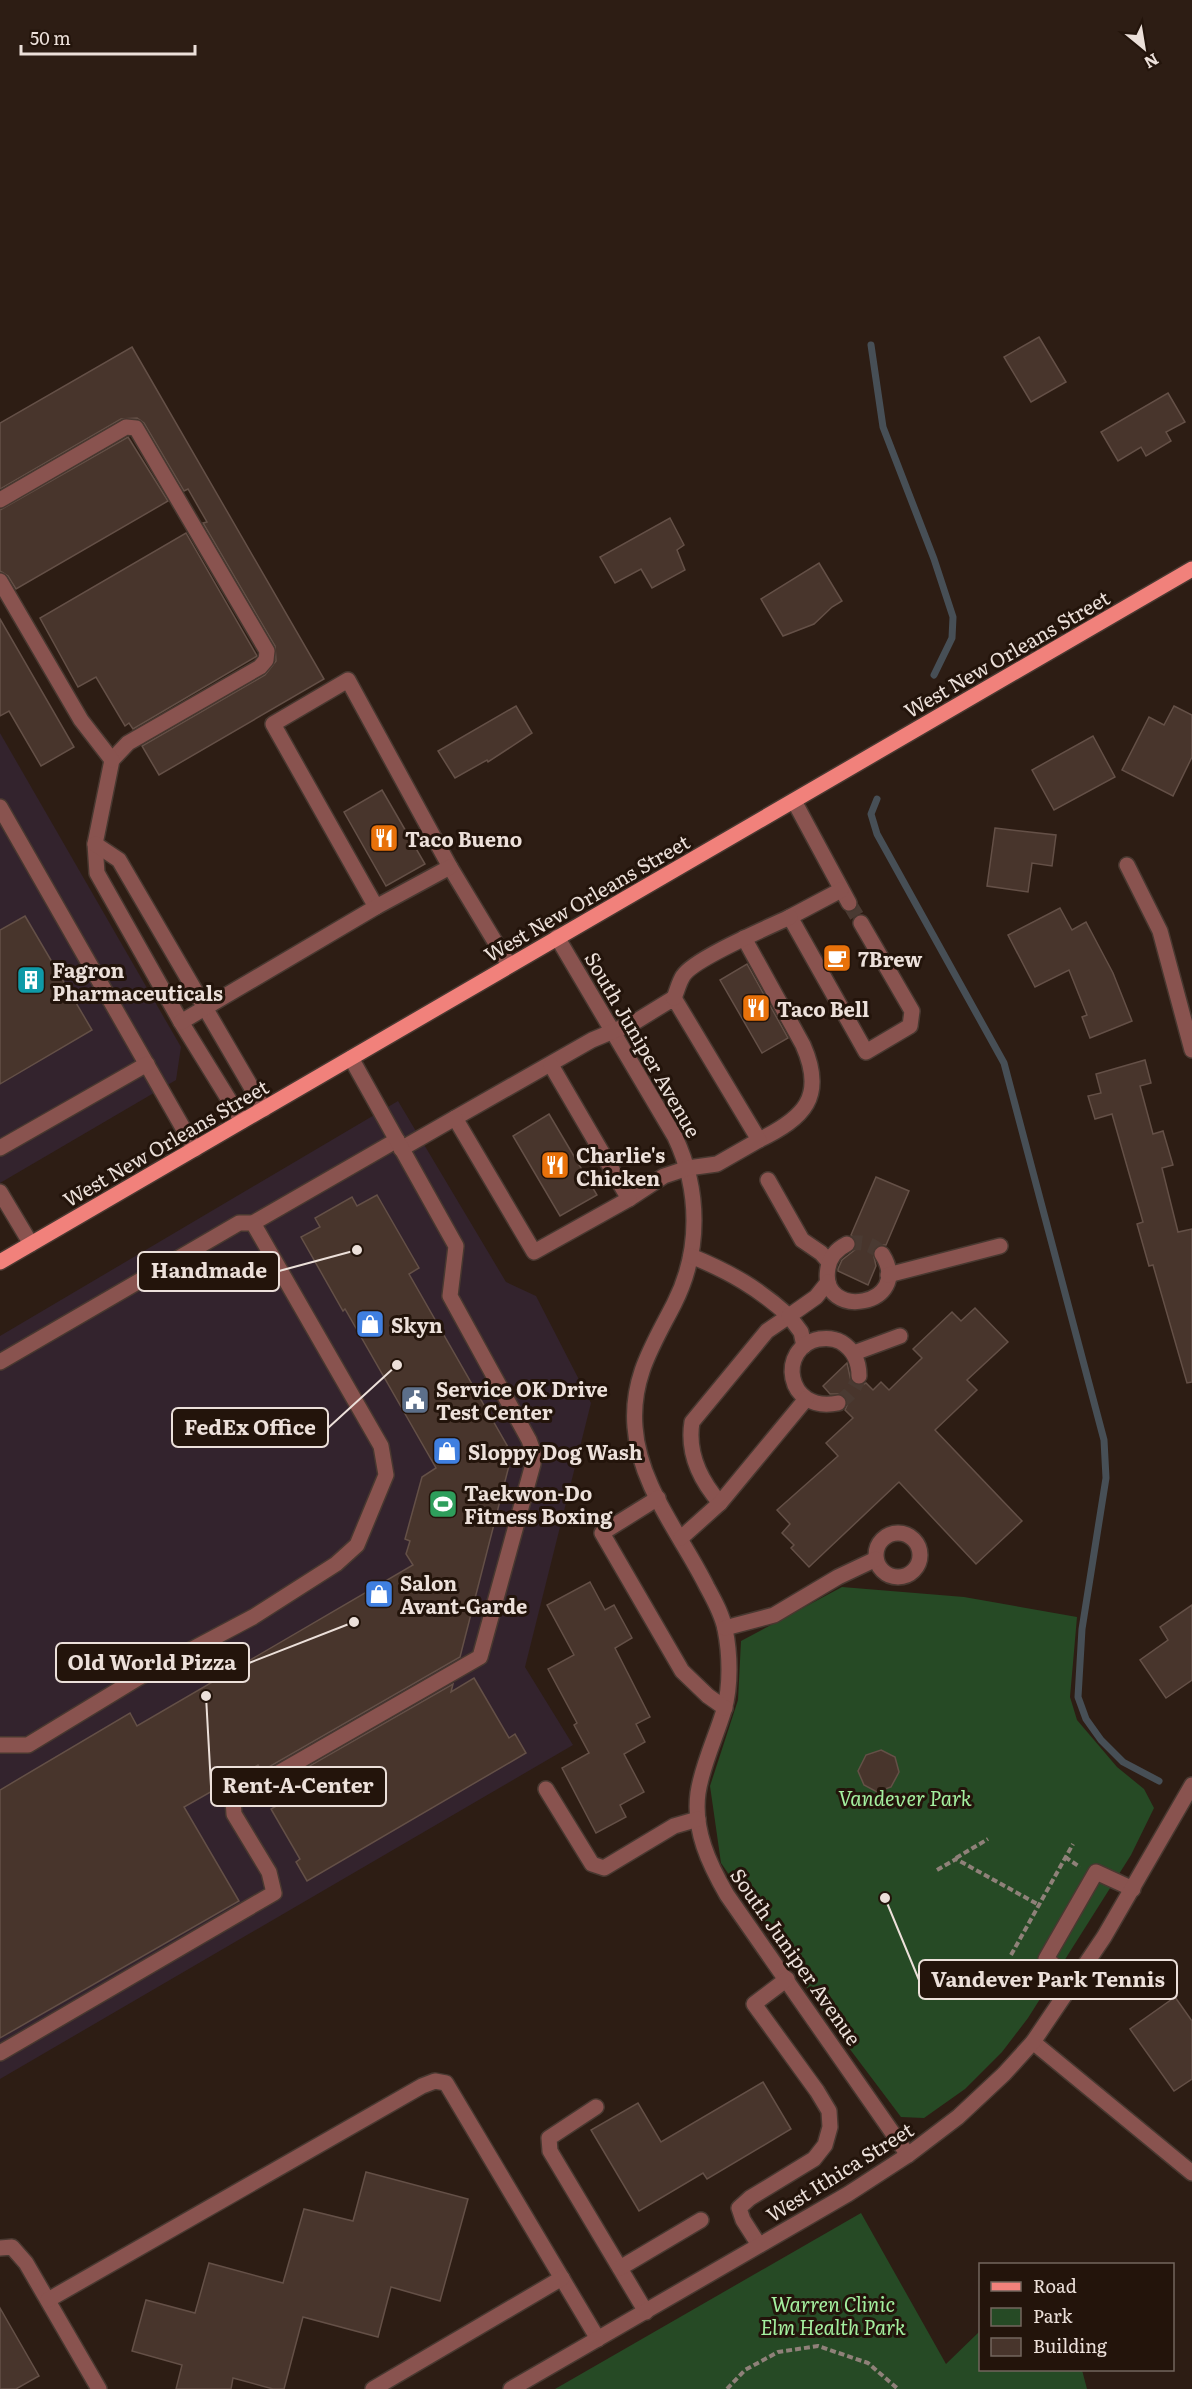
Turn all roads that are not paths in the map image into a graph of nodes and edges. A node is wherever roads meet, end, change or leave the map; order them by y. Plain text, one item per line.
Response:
1 (0, 500) edge
2 (1192, 569) edge
3 (0, 581) edge
4 (112, 760) junction
5 (794, 801) junction
6 (0, 807) edge
7 (95, 844) junction
8 (1127, 865) dead end
9 (450, 867) junction
10 (376, 907) junction
11 (790, 917) junction
12 (861, 923) tunnel mouth
13 (556, 937) junction
14 (744, 938) junction
15 (509, 966) junction
16 (674, 998) junction
17 (205, 1008) junction
18 (181, 1022) junction
19 (614, 1031) junction
20 (1192, 1050) edge
21 (351, 1058) junction
22 (147, 1064) junction
23 (551, 1065) junction
24 (264, 1109) junction
25 (455, 1118) junction
26 (242, 1121) junction
27 (759, 1140) junction
28 (399, 1145) junction
29 (0, 1148) edge
30 (195, 1149) junction
31 (688, 1168) junction
32 (768, 1180) dead end
33 (0, 1192) edge
34 (629, 1199) junction
35 (253, 1223) junction
36 (31, 1244) junction
37 (847, 1244) dead end
38 (1000, 1246) dead end
39 (882, 1254) dead end
40 (691, 1256) junction
41 (0, 1262) edge
42 (829, 1262) junction
43 (888, 1275) junction
44 (828, 1282) junction
45 (789, 1316) junction
46 (900, 1336) dead end
47 (804, 1346) junction
48 (854, 1353) junction
49 (0, 1362) edge
50 (859, 1376) dead end
51 (806, 1399) junction
52 (838, 1403) dead end
53 (658, 1498) junction
54 (720, 1503) junction
55 (681, 1538) junction
56 (876, 1559) dead end
57 (724, 1628) junction
58 (725, 1708) junction
59 (0, 1745) edge
60 (1192, 1785) edge
61 (546, 1789) dead end
62 (698, 1819) junction
63 (1133, 1889) junction
64 (787, 1979) junction
65 (1075, 1982) junction
66 (1034, 2042) junction
67 (0, 2053) edge
68 (596, 2107) dead end
69 (908, 2155) junction
70 (1190, 2168) edge
71 (701, 2220) dead end
72 (759, 2245) junction
73 (0, 2247) edge
74 (620, 2268) junction
75 (562, 2278) junction
76 (48, 2300) junction
77 (646, 2312) junction
78 (598, 2339) junction
79 (99, 2389) edge
80 (373, 2389) edge
81 (511, 2389) edge

1 - 4 street
2 - 5 main road, West New Orleans Street
3 - 4 street
4 - 7 street
5 - 11 street
5 - 13 main road, West New Orleans Street
6 - 22 street
7 - 17 street
7 - 18 street
8 - 20 street
9 - 10 street
9 - 10 street
9 - 15 street
10 - 17 street
11 - 12 street
11 - 14 street
13 - 15 main road, West New Orleans Street
13 - 19 street, South Juniper Avenue
14 - 16 street
14 - 27 street
15 - 21 main road, West New Orleans Street
16 - 19 street
16 - 27 street
17 - 18 street
17 - 24 street
18 - 26 street
19 - 23 street
19 - 31 street, South Juniper Avenue
21 - 24 main road, West New Orleans Street
21 - 28 street
22 - 29 street
22 - 30 street
23 - 25 street
23 - 34 street
24 - 26 main road, West New Orleans Street
25 - 28 street
25 - 34 street
26 - 30 main road, West New Orleans Street
27 - 31 street
28 - 35 street
28 - 67 street
30 - 36 main road, West New Orleans Street
31 - 34 street
31 - 40 street, South Juniper Avenue
32 - 42 street
33 - 36 street
35 - 49 street
35 - 59 street
36 - 41 main road, West New Orleans Street
37 - 42 street
38 - 43 street
39 - 43 street
40 - 45 street
40 - 53 street, South Juniper Avenue
42 - 44 street
43 - 44 street
44 - 45 street
45 - 47 street
45 - 54 street
46 - 48 street
47 - 48 street
47 - 51 street
48 - 50 street
51 - 52 street
51 - 54 street
53 - 55 street, South Juniper Avenue
53 - 58 street
54 - 55 street
55 - 57 street, South Juniper Avenue
56 - 57 street
57 - 58 street, South Juniper Avenue
58 - 62 street, South Juniper Avenue
60 - 63 street, West Ithica Street
61 - 62 street
62 - 64 street, South Juniper Avenue
63 - 65 street, West Ithica Street
63 - 65 street
64 - 69 street, South Juniper Avenue
64 - 72 street
65 - 66 street, West Ithica Street
66 - 69 street, West Ithica Street
66 - 70 street
68 - 74 street
69 - 72 street, West Ithica Street
71 - 74 street
72 - 77 street, West Ithica Street
73 - 76 street
74 - 77 street
75 - 76 street
75 - 78 street
75 - 80 street
76 - 79 street
77 - 78 street, West Ithica Street
78 - 81 street, West Ithica Street

